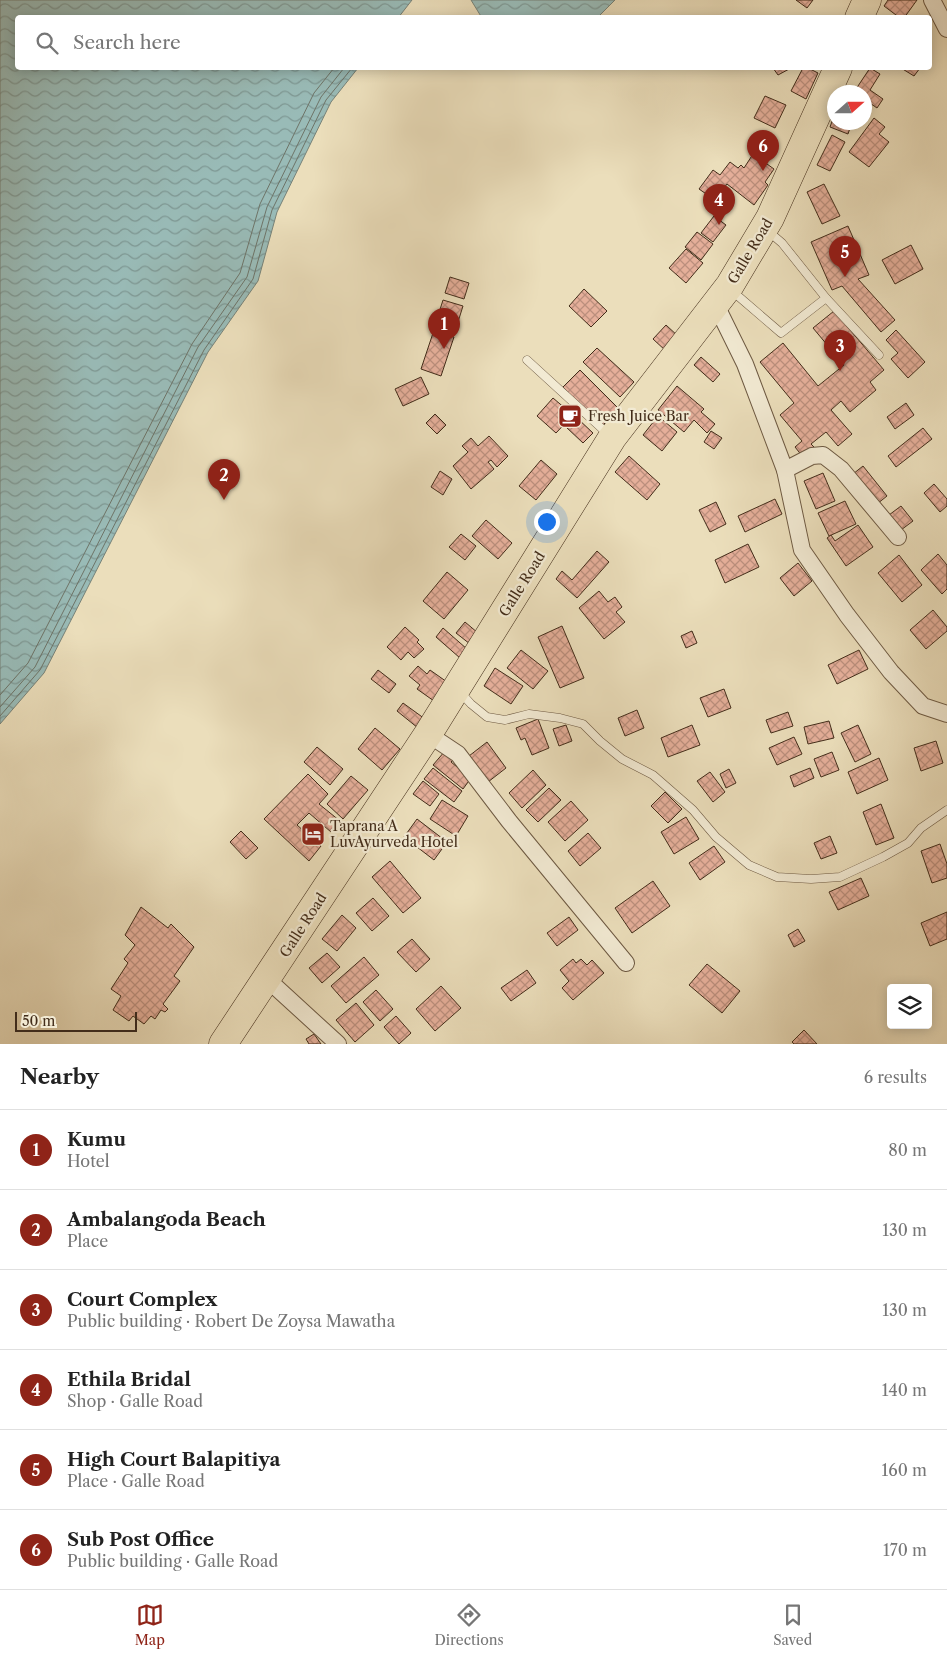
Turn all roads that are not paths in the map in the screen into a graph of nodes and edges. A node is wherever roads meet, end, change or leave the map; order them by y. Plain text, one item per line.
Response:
1 (866, 0) edge
2 (932, 0) edge
3 (860, 15) edge
4 (947, 29) edge
5 (837, 70) edge
6 (765, 228) junction
7 (722, 296) junction
8 (826, 298) junction
9 (879, 355) dead end
10 (527, 360) dead end
11 (612, 438) junction
12 (785, 470) junction
13 (898, 537) dead end
14 (457, 688) junction
15 (947, 714) edge
16 (428, 734) junction
17 (947, 810) edge
18 (626, 963) dead end
19 (267, 979) junction
20 (223, 1044) edge
21 (338, 1044) edge

1 - 3 highway
2 - 4 street
5 - 6 highway, Galle Road
6 - 7 highway, Galle Road
6 - 8 lane
7 - 8 lane
7 - 11 highway, Galle Road
7 - 12 street
8 - 9 lane
10 - 11 lane
11 - 14 highway, Galle Road
12 - 13 street
12 - 15 street
14 - 16 highway, Galle Road
14 - 17 lane
16 - 18 street
16 - 19 highway, Galle Road
19 - 20 highway, Galle Road
19 - 21 street

